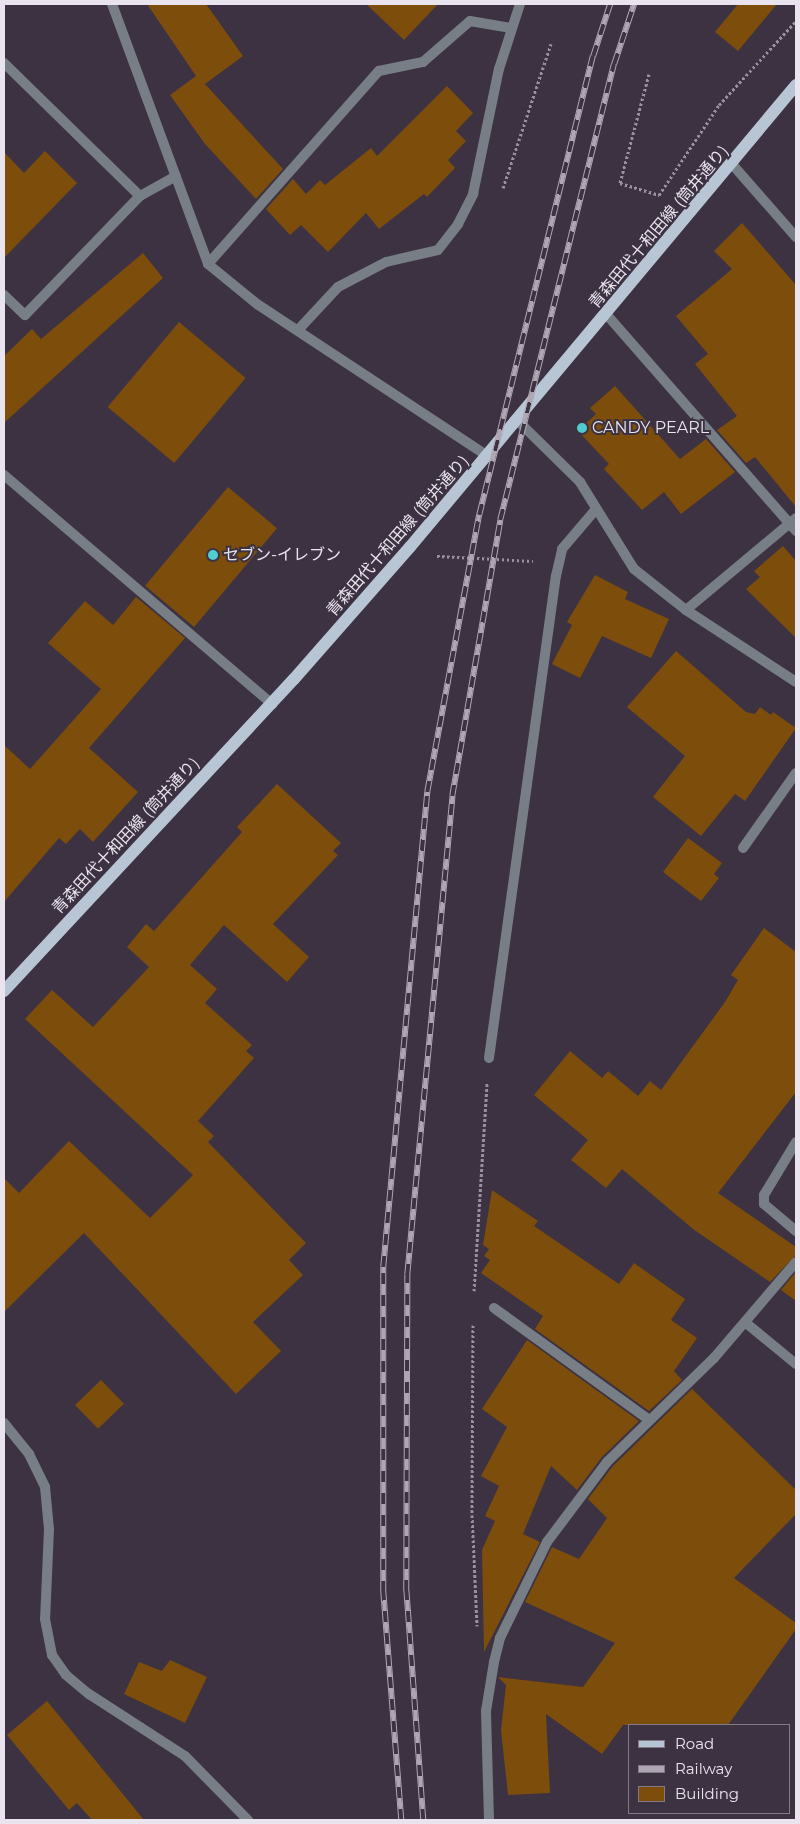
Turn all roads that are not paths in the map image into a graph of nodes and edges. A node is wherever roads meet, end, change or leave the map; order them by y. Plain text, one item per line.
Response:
1 (112, 4) edge
2 (520, 4) edge
3 (511, 28) junction
4 (4, 63) edge
5 (796, 85) edge
6 (732, 164) junction
7 (176, 176) junction
8 (140, 196) junction
9 (796, 237) edge
10 (208, 264) junction
11 (4, 295) edge
12 (607, 315) junction
13 (299, 330) junction
14 (519, 422) junction
15 (489, 456) junction
16 (4, 475) edge
17 (596, 508) junction
18 (794, 524) edge
19 (686, 610) junction
20 (796, 682) edge
21 (272, 704) junction
22 (796, 773) edge
23 (743, 848) dead end
24 (4, 991) edge
25 (489, 1058) road end
26 (796, 1142) edge
27 (796, 1231) edge
28 (796, 1262) edge
29 (494, 1308) dead end
30 (746, 1324) junction
31 (796, 1364) edge
32 (648, 1419) junction
33 (4, 1423) edge
34 (248, 1820) edge
35 (489, 1820) edge

1 - 7 street
2 - 3 street
3 - 10 street
3 - 13 street
4 - 8 street
5 - 6 main road, 青森田代十和田線 (筒井通り)
6 - 9 street
6 - 12 main road, 青森田代十和田線 (筒井通り)
7 - 8 street
7 - 10 street
8 - 11 street
10 - 13 street
12 - 14 main road, 青森田代十和田線 (筒井通り)
12 - 18 street
13 - 15 street
14 - 15 main road, 青森田代十和田線 (筒井通り)
14 - 17 street
15 - 21 main road, 青森田代十和田線 (筒井通り)
16 - 21 street
17 - 19 street
17 - 25 street
18 - 19 street
19 - 20 street
21 - 24 main road, 青森田代十和田線 (筒井通り)
22 - 23 street
26 - 27 street
28 - 30 street
29 - 32 street
30 - 31 street
30 - 32 street
32 - 35 street
33 - 34 street

